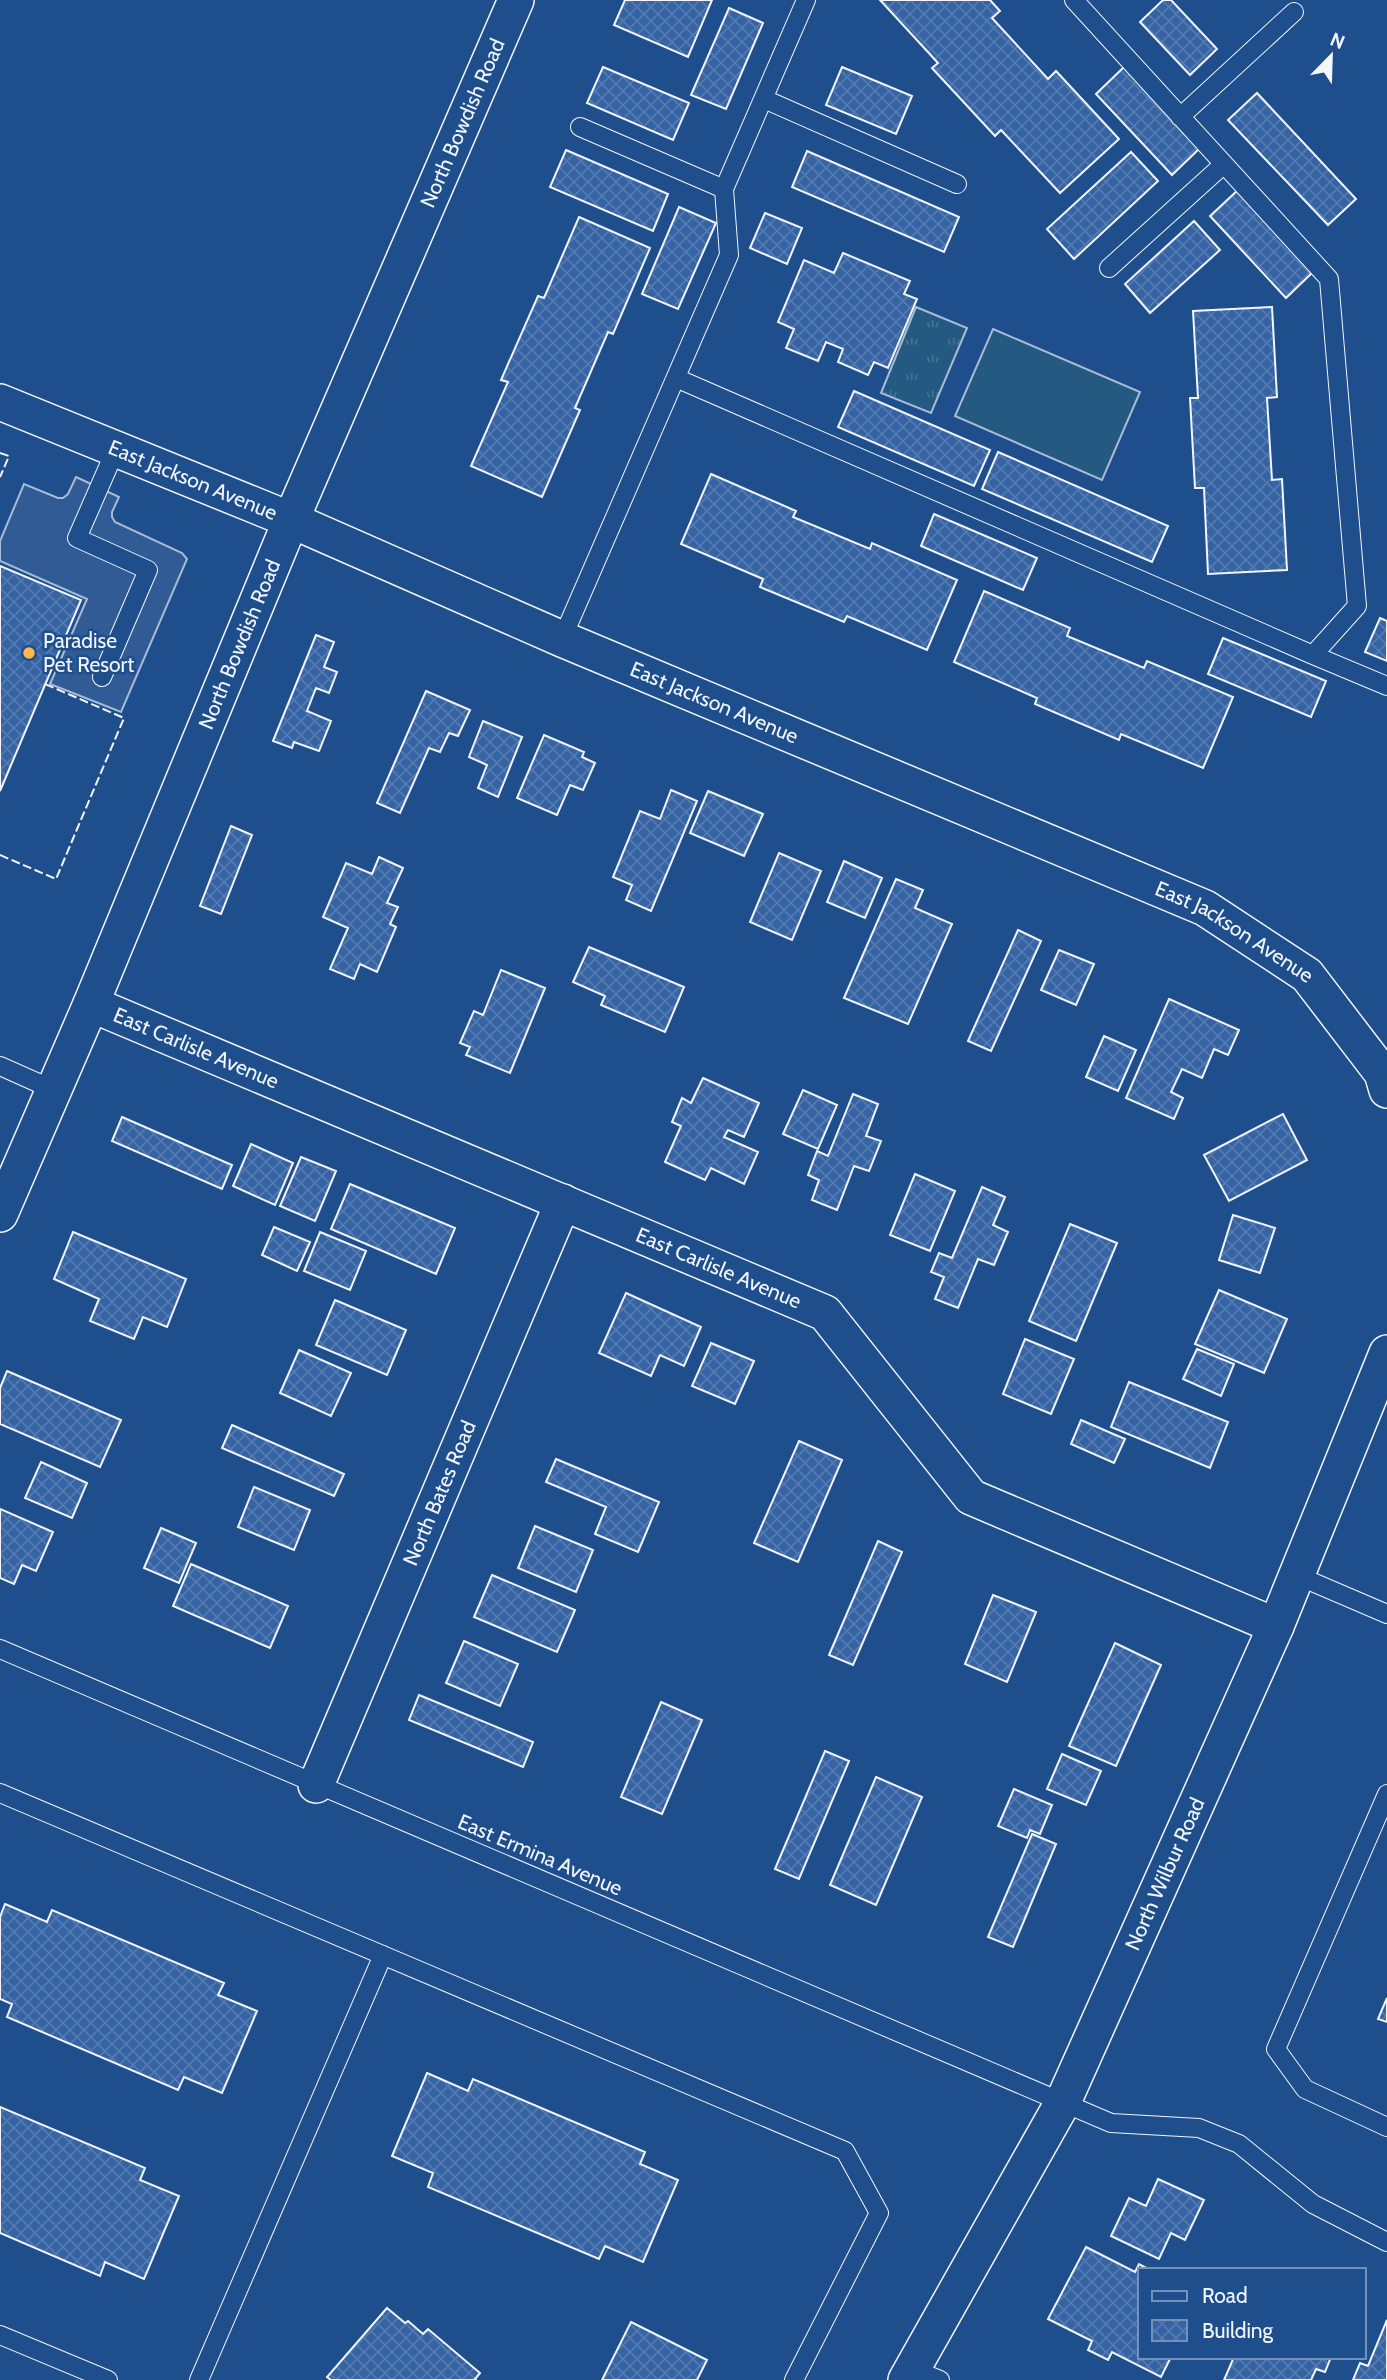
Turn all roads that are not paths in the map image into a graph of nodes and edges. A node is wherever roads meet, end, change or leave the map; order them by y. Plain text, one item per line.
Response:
1 (516, 0) edge
2 (806, 0) edge
3 (1073, 0) edge
4 (1294, 12) dead end
5 (764, 99) junction
6 (1180, 117) junction
7 (580, 127) dead end
8 (1224, 164) junction
9 (957, 184) dead end
10 (724, 189) junction
11 (1109, 268) dead end
12 (676, 378) junction
13 (0, 402) edge
14 (116, 449) junction
15 (291, 520) junction
16 (562, 639) junction
17 (1313, 655) junction
18 (102, 677) dead end
19 (1387, 686) edge
20 (91, 1004) junction
21 (0, 1066) edge
22 (1385, 1081) edge
23 (54, 1090) junction
24 (562, 1202) junction
25 (0, 1214) edge
26 (1387, 1353) edge
27 (1296, 1575) junction
28 (1387, 1614) edge
29 (1276, 1626) junction
30 (0, 1649) edge
31 (316, 1785) junction
32 (0, 1793) edge
33 (1387, 1794) edge
34 (383, 1955) junction
35 (1063, 2102) junction
36 (1387, 2127) edge
37 (1387, 2242) edge
38 (0, 2335) edge
39 (920, 2376) edge
40 (108, 2380) edge
41 (199, 2380) edge
42 (794, 2380) edge

1 - 15 street, North Bowdish Road
2 - 5 lane
3 - 6 lane
4 - 6 lane
5 - 9 lane
5 - 10 lane
6 - 8 lane
7 - 10 lane
8 - 11 lane
8 - 17 lane
10 - 12 lane
12 - 16 lane
12 - 17 lane
13 - 14 street, East Jackson Avenue
14 - 15 street, East Jackson Avenue
14 - 18 lane
15 - 16 street, East Jackson Avenue
15 - 20 street, North Bowdish Road
16 - 22 street, East Jackson Avenue
17 - 19 lane
20 - 23 street, North Bowdish Road
20 - 24 street, East Carlisle Avenue
21 - 23 lane
23 - 25 street, North Bowdish Road
24 - 29 street, East Carlisle Avenue
24 - 31 street, North Bates Road
26 - 27 street, North Wilbur Road
27 - 28 lane
27 - 29 street, North Wilbur Road
29 - 35 street, North Wilbur Road
30 - 31 lane, East Ermina Avenue
31 - 35 lane, East Ermina Avenue
32 - 34 lane
33 - 36 lane
34 - 41 lane
34 - 42 lane
35 - 37 lane, East Ermina Avenue
35 - 39 street, North Wilbur Road
38 - 40 lane

